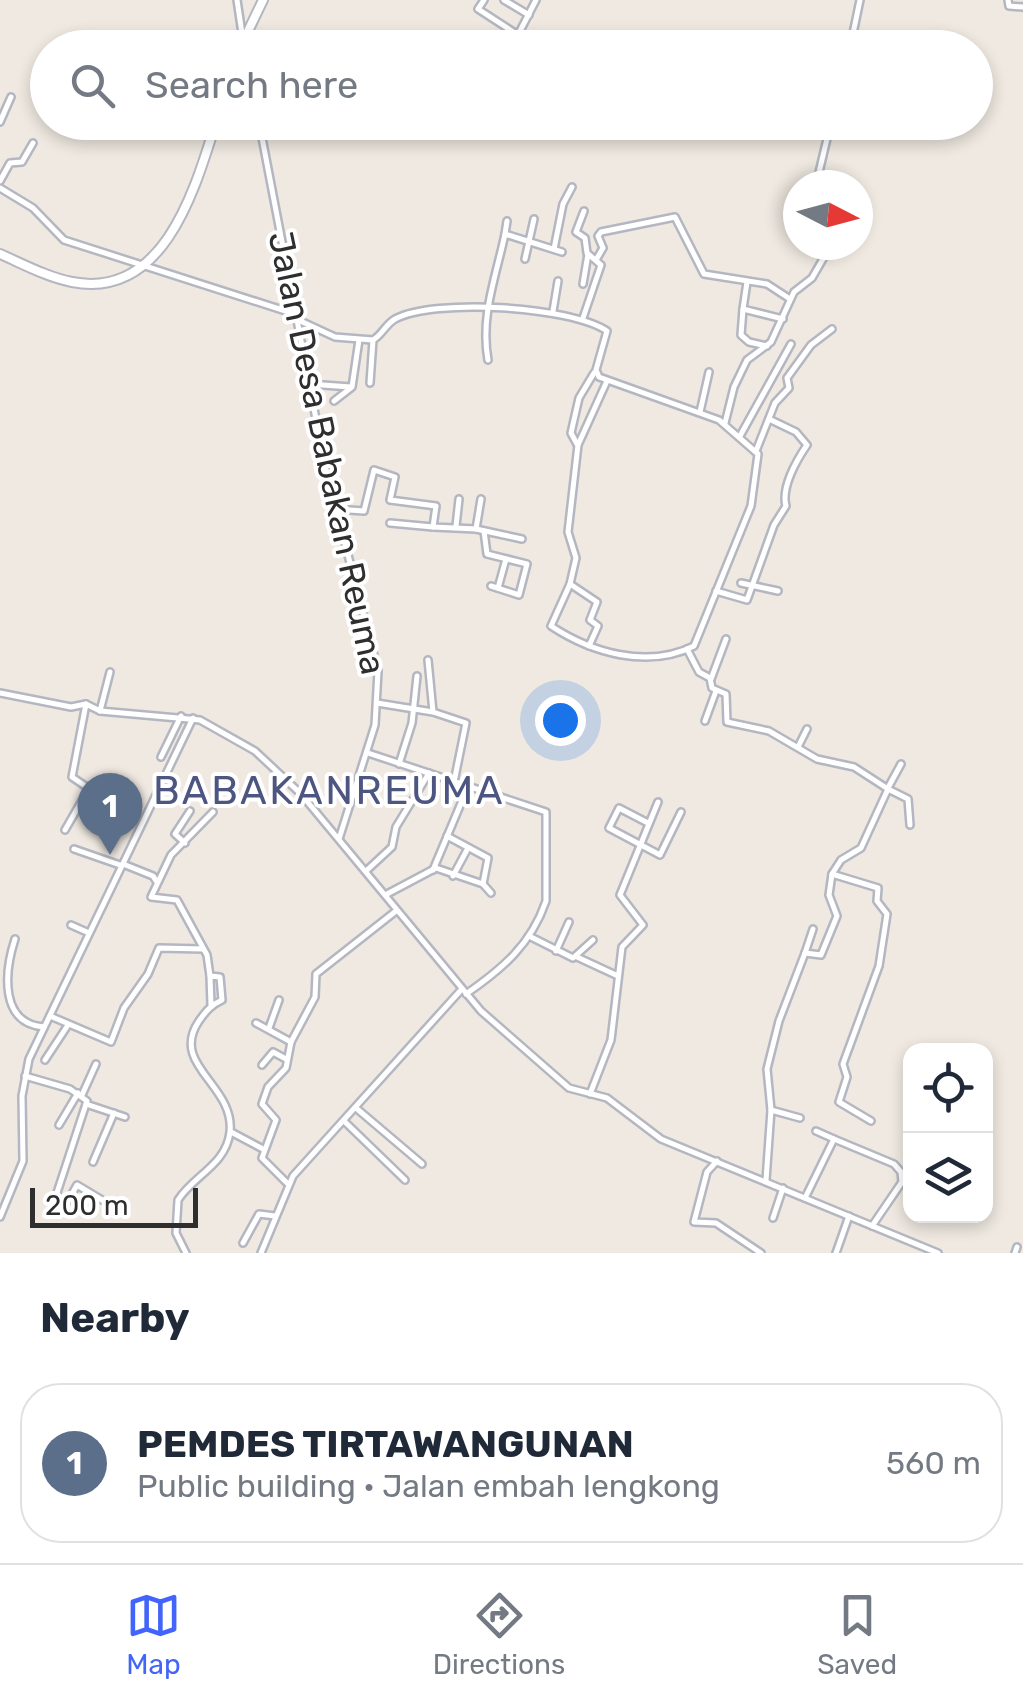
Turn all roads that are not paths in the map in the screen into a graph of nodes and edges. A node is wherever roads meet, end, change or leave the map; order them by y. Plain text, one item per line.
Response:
1 (237, 0) edge
2 (263, 0) edge
3 (484, 0) edge
4 (504, 0) edge
5 (536, 0) edge
6 (860, 0) edge
7 (1008, 0) edge
8 (1023, 7) edge
9 (529, 15) junction
10 (240, 30) edge
11 (249, 30) edge
12 (510, 30) edge
13 (521, 30) edge
14 (854, 30) edge
15 (11, 97) dead end
16 (0, 122) edge
17 (210, 140) edge
18 (262, 140) edge
19 (826, 140) edge
20 (32, 143) dead end
21 (819, 170) edge
22 (0, 185) edge
23 (572, 187) dead end
24 (584, 211) dead end
25 (534, 219) dead end
26 (507, 222) dead end
27 (505, 234) junction
28 (528, 241) junction
29 (554, 249) junction
30 (562, 252) dead end
31 (0, 254) edge
32 (588, 254) junction
33 (526, 259) dead end
34 (596, 260) junction
35 (823, 260) edge
36 (144, 266) junction
37 (747, 280) junction
38 (558, 282) dead end
39 (583, 284) dead end
40 (790, 300) junction
41 (488, 309) junction
42 (744, 309) junction
43 (553, 311) junction
44 (296, 317) junction
45 (583, 318) junction
46 (783, 319) junction
47 (832, 329) dead end
48 (358, 340) junction
49 (372, 340) junction
50 (791, 344) dead end
51 (766, 347) junction
52 (488, 360) dead end
53 (779, 360) junction
54 (596, 370) junction
55 (709, 372) dead end
56 (607, 381) junction
57 (370, 383) dead end
58 (309, 384) junction
59 (352, 387) junction
60 (334, 401) dead end
61 (700, 412) junction
62 (769, 419) junction
63 (725, 423) junction
64 (740, 436) junction
65 (578, 445) junction
66 (756, 450) junction
67 (438, 495) dead end
68 (458, 499) dead end
69 (480, 499) dead end
70 (436, 506) junction
71 (335, 509) junction
72 (390, 522) dead end
73 (456, 527) junction
74 (434, 528) junction
75 (476, 529) junction
76 (484, 531) junction
77 (522, 540) dead end
78 (506, 559) junction
79 (741, 582) dead end
80 (570, 584) junction
81 (752, 586) junction
82 (715, 591) junction
83 (778, 592) dead end
84 (726, 639) dead end
85 (589, 646) junction
86 (687, 649) junction
87 (428, 660) dead end
88 (110, 672) dead end
89 (418, 676) dead end
90 (712, 679) junction
91 (716, 690) junction
92 (0, 693) edge
93 (378, 703) junction
94 (86, 704) junction
95 (415, 710) junction
96 (100, 711) junction
97 (433, 712) junction
98 (181, 716) junction
99 (193, 718) junction
100 (705, 721) dead end
101 (807, 730) dead end
102 (166, 743) junction
103 (181, 748) junction
104 (798, 748) junction
105 (368, 753) junction
106 (161, 756) dead end
107 (399, 764) junction
108 (901, 764) dead end
109 (428, 774) junction
110 (125, 782) dead end
111 (454, 782) junction
112 (888, 787) junction
113 (466, 788) junction
114 (88, 790) junction
115 (133, 793) dead end
116 (658, 802) dead end
117 (109, 803) junction
118 (122, 811) junction
119 (190, 811) dead end
120 (213, 812) dead end
121 (680, 812) dead end
122 (95, 822) dead end
123 (648, 823) junction
124 (910, 825) dead end
125 (65, 830) dead end
126 (104, 835) dead end
127 (446, 836) junction
128 (339, 839) junction
129 (185, 843) junction
130 (468, 848) junction
131 (638, 848) junction
132 (74, 849) dead end
133 (122, 864) junction
134 (433, 870) junction
135 (366, 871) junction
136 (832, 874) junction
137 (453, 876) junction
138 (157, 882) junction
139 (483, 884) junction
140 (491, 893) dead end
141 (386, 895) junction
142 (397, 910) junction
143 (569, 922) dead end
144 (71, 925) dead end
145 (813, 929) dead end
146 (89, 933) junction
147 (529, 936) junction
148 (16, 939) dead end
149 (593, 940) dead end
150 (203, 949) junction
151 (556, 951) junction
152 (805, 953) junction
153 (577, 957) junction
154 (210, 976) junction
155 (618, 976) junction
156 (463, 992) junction
157 (278, 1000) dead end
158 (210, 1005) junction
159 (50, 1016) junction
160 (256, 1023) dead end
161 (68, 1024) junction
162 (44, 1027) junction
163 (269, 1028) junction
164 (291, 1042) junction
165 (286, 1058) junction
166 (44, 1060) dead end
167 (96, 1064) dead end
168 (262, 1065) dead end
169 (25, 1076) junction
170 (80, 1094) junction
171 (590, 1094) junction
172 (86, 1104) junction
173 (356, 1108) junction
174 (770, 1110) junction
175 (114, 1112) junction
176 (125, 1117) dead end
177 (800, 1118) dead end
178 (870, 1120) dead end
179 (344, 1122) junction
180 (59, 1126) dead end
181 (816, 1131) dead end
182 (230, 1132) junction
183 (834, 1139) junction
184 (263, 1149) junction
185 (716, 1161) junction
186 (94, 1162) dead end
187 (422, 1164) dead end
188 (405, 1180) dead end
189 (766, 1181) junction
190 (288, 1183) junction
191 (783, 1188) junction
192 (805, 1198) junction
193 (102, 1200) dead end
194 (276, 1216) junction
195 (850, 1216) junction
196 (0, 1217) edge
197 (773, 1218) dead end
198 (872, 1226) junction
199 (243, 1243) dead end
200 (927, 1251) edge
201 (186, 1253) edge
202 (260, 1253) edge
203 (761, 1253) edge
204 (836, 1253) edge
205 (938, 1253) edge

1 - 10 street
2 - 11 main road
3 - 12 street
4 - 9 street
5 - 9 street
6 - 14 street
7 - 8 street
9 - 13 street
15 - 16 street
17 - 36 main road
18 - 44 street, Jalan Desa Babakan Reuma
19 - 21 street
20 - 22 street
22 - 36 street
23 - 29 street
24 - 32 street
25 - 28 street
26 - 27 street
27 - 28 street
27 - 41 street
28 - 29 street
28 - 33 street
29 - 30 street
31 - 36 main road
32 - 34 street
32 - 39 street
34 - 37 street
34 - 45 street
35 - 40 street
36 - 44 street
37 - 40 street
37 - 42 street
38 - 43 street
40 - 46 street
41 - 43 street
41 - 49 street
41 - 52 street
42 - 46 street
42 - 51 street
43 - 45 street
44 - 48 street
44 - 58 street, Jalan Desa Babakan Reuma
45 - 54 street
46 - 51 street
47 - 62 street
48 - 49 street
48 - 59 street
49 - 57 street
50 - 53 street
51 - 53 street
51 - 63 street
53 - 64 street
54 - 56 street
54 - 65 street
55 - 61 street
56 - 61 street
56 - 65 street
58 - 59 street
58 - 71 street, Jalan Desa Babakan Reuma
59 - 60 street
61 - 63 street
62 - 66 street
62 - 81 street
63 - 64 street
64 - 66 street
65 - 80 street
66 - 82 street
67 - 70 street
68 - 73 street
69 - 75 street
70 - 71 street
70 - 74 street
71 - 93 street, Jalan Desa Babakan Reuma
72 - 74 street
73 - 74 street
73 - 75 street
75 - 76 street
76 - 77 street
76 - 78 street
78 - 78 street
79 - 81 street
80 - 85 street
80 - 85 street
81 - 82 street
81 - 83 street
82 - 86 street
84 - 90 street
85 - 86 street
86 - 90 street
87 - 97 street
88 - 96 street
89 - 95 street
90 - 91 street
91 - 100 street
91 - 104 street
92 - 94 street
93 - 95 street
93 - 105 street, Jalan Desa Babakan Reuma
94 - 96 street
94 - 114 street
95 - 97 street
95 - 107 street
96 - 98 street
97 - 111 street
98 - 99 street
98 - 102 street
99 - 103 street
99 - 128 street
101 - 104 street
102 - 103 street
102 - 106 street
103 - 133 street
104 - 112 street
105 - 107 street
105 - 128 street, Jalan Desa Babakan Reuma
107 - 109 street
108 - 112 street
109 - 111 street
109 - 135 street
110 - 117 street
111 - 113 street
112 - 124 street
112 - 136 street
113 - 127 street
113 - 147 street
114 - 117 street
114 - 125 street
115 - 118 street
116 - 123 street
117 - 118 street
117 - 122 street
118 - 126 street
119 - 129 street
120 - 129 street
121 - 131 street
123 - 131 street
123 - 131 street
127 - 130 street
127 - 134 street
128 - 135 street
129 - 138 street
130 - 137 street
130 - 139 street
131 - 155 street
132 - 133 street
133 - 138 street
133 - 146 street
134 - 137 street
134 - 141 street
135 - 141 street
136 - 152 street
136 - 178 street
137 - 139 street
138 - 150 street
139 - 140 street
141 - 142 street
142 - 156 street
142 - 164 street
143 - 151 street
144 - 146 street
145 - 152 street
146 - 159 street
147 - 151 street
147 - 156 street
148 - 162 street
149 - 153 street
150 - 154 street
150 - 161 street
151 - 153 street
152 - 174 street
153 - 155 street
154 - 158 street
154 - 158 street
155 - 171 street
156 - 171 street
156 - 173 street
157 - 163 street
158 - 182 street
159 - 161 street
159 - 162 street
160 - 163 street
161 - 166 street
162 - 169 street
163 - 164 street
164 - 165 street
165 - 168 street
165 - 184 street
167 - 170 street
169 - 170 street
169 - 196 street
170 - 172 street
170 - 180 street
171 - 185 street
172 - 175 street
172 - 193 street
173 - 179 street
173 - 187 street
174 - 177 street
174 - 189 street
175 - 176 street
175 - 186 street
179 - 188 street
179 - 190 street
181 - 183 street
182 - 184 street
182 - 201 street
183 - 192 street
183 - 198 street
184 - 190 street
185 - 189 street
185 - 203 street
189 - 191 street
190 - 194 street
191 - 192 street
191 - 197 street
192 - 195 street
194 - 199 street
194 - 202 street
195 - 198 street
195 - 204 street
198 - 200 street
200 - 205 street

